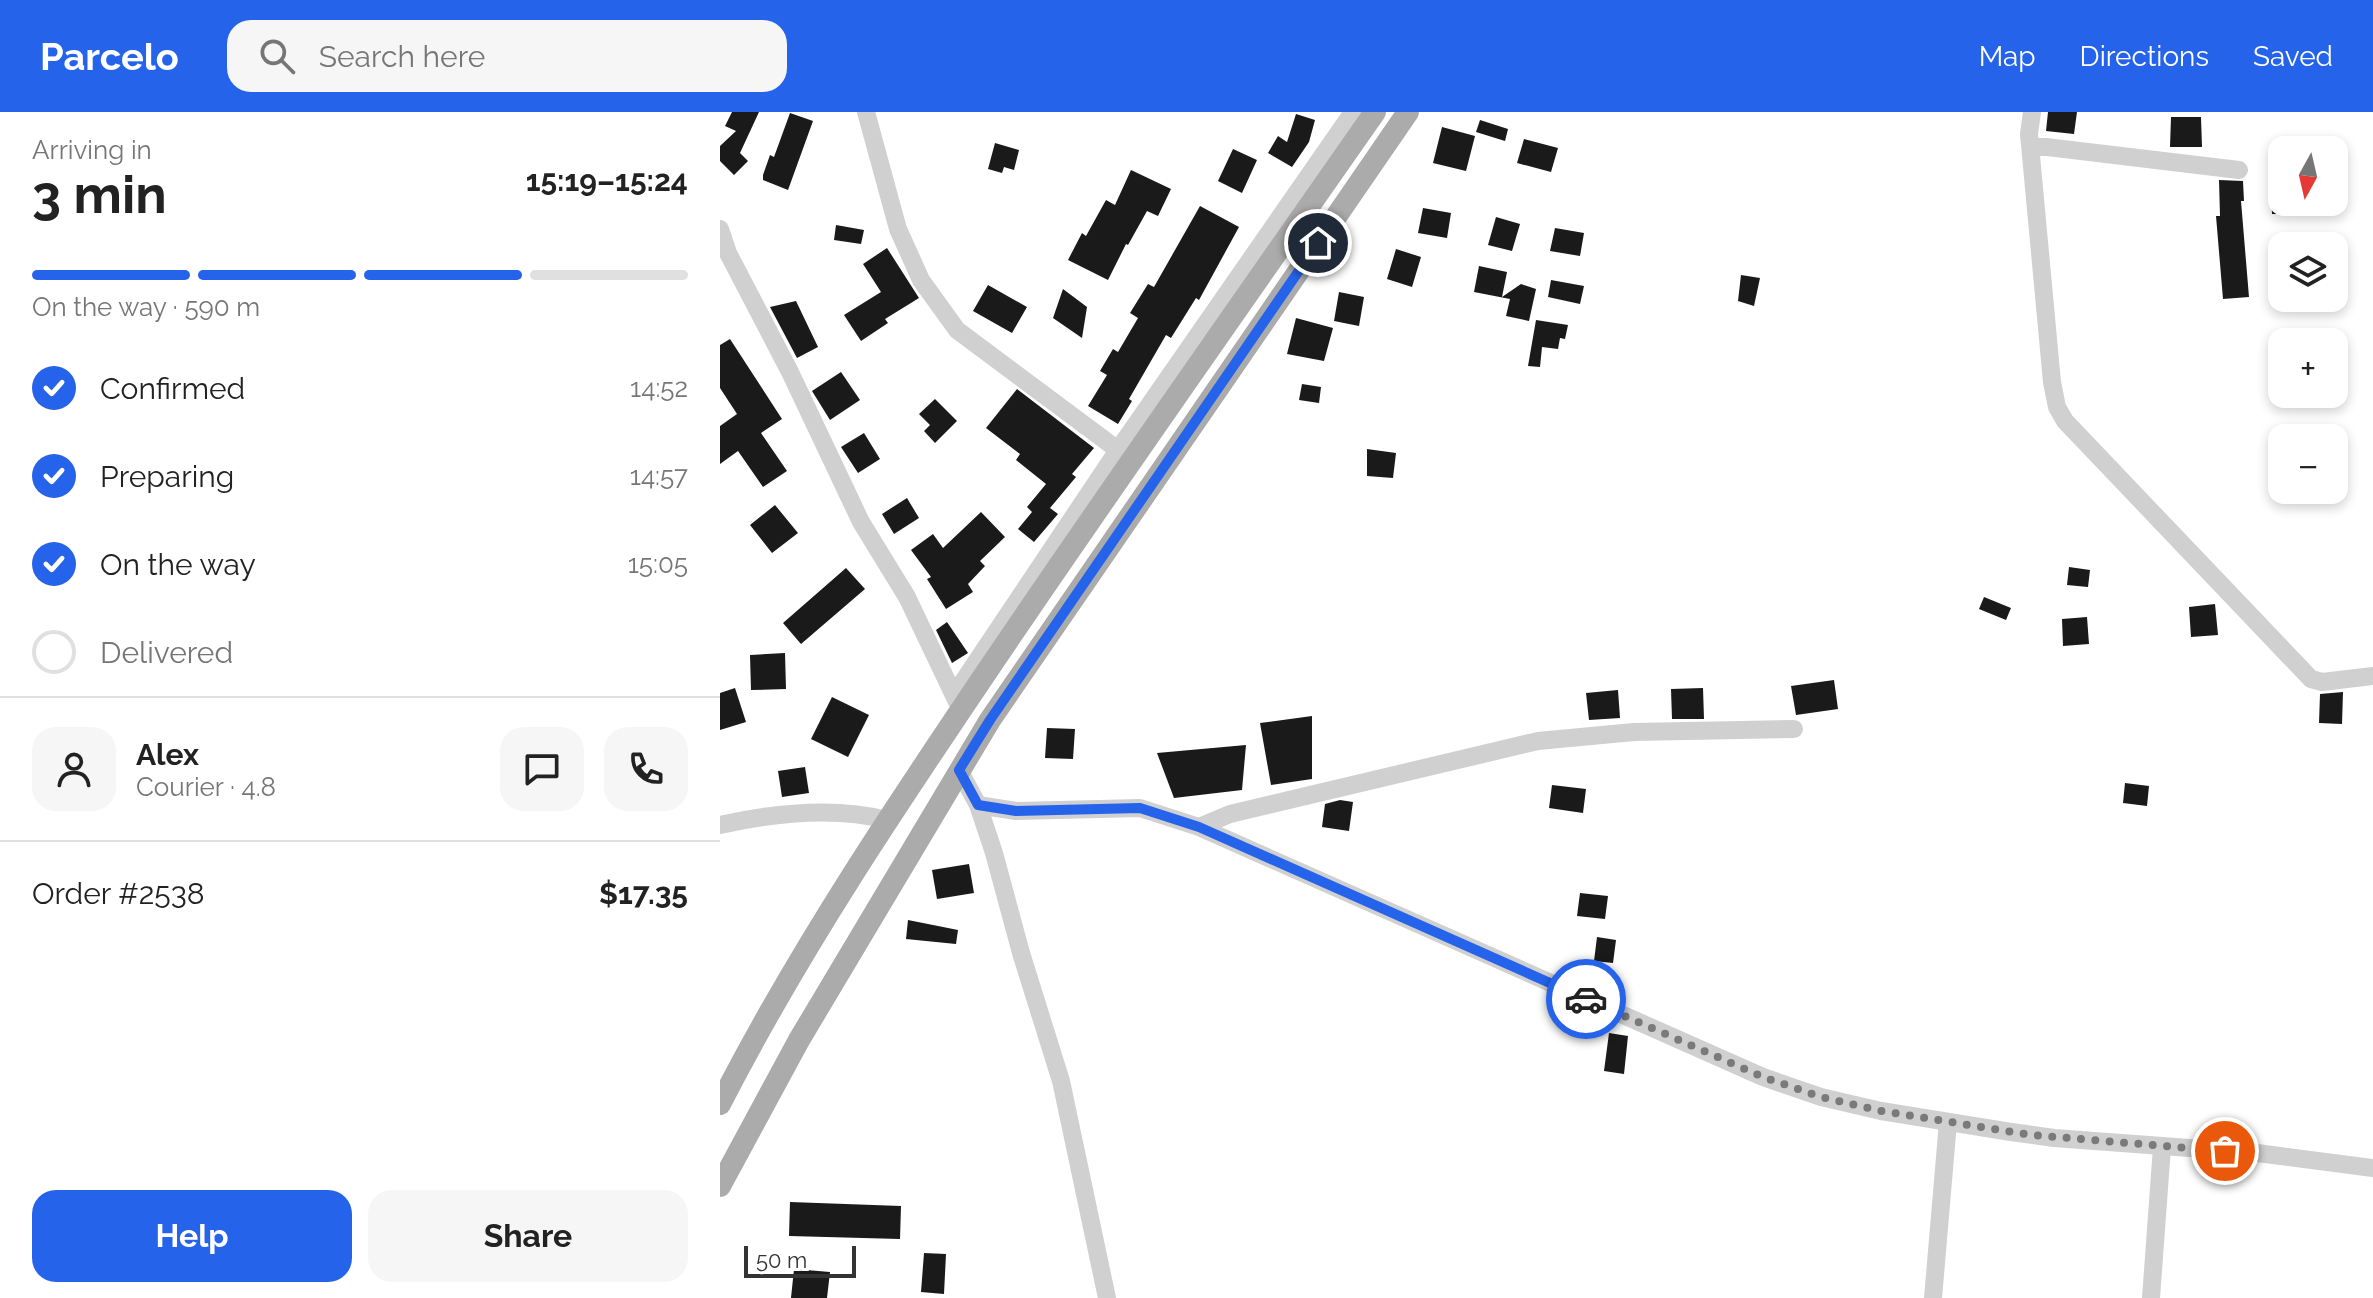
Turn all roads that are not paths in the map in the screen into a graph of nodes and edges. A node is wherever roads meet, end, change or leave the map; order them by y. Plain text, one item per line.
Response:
1 (866, 112) edge
2 (1353, 112) edge
3 (1375, 112) edge
4 (1408, 112) edge
5 (2032, 112) edge
6 (2030, 145) junction
7 (2239, 170) dead end
8 (720, 229) edge
9 (1118, 450) junction
10 (2373, 676) edge
11 (958, 702) junction
12 (1794, 729) dead end
13 (959, 770) junction
14 (978, 805) junction
15 (887, 820) junction
16 (720, 825) edge
17 (1199, 827) junction
18 (720, 1104) edge
19 (1948, 1122) junction
20 (2162, 1147) junction
21 (2373, 1168) edge
22 (720, 1186) edge
23 (1107, 1298) edge
24 (1933, 1298) edge
25 (2151, 1298) edge

1 - 9 street
2 - 9 street
3 - 11 main road
4 - 13 main road
5 - 6 street
6 - 7 street
6 - 10 street
8 - 11 street
9 - 11 street
11 - 15 main road
12 - 17 street
13 - 14 street
13 - 22 main road
14 - 17 street
14 - 23 street
15 - 16 street
15 - 18 main road
17 - 19 street
19 - 20 street
19 - 24 street
20 - 21 street
20 - 25 street

